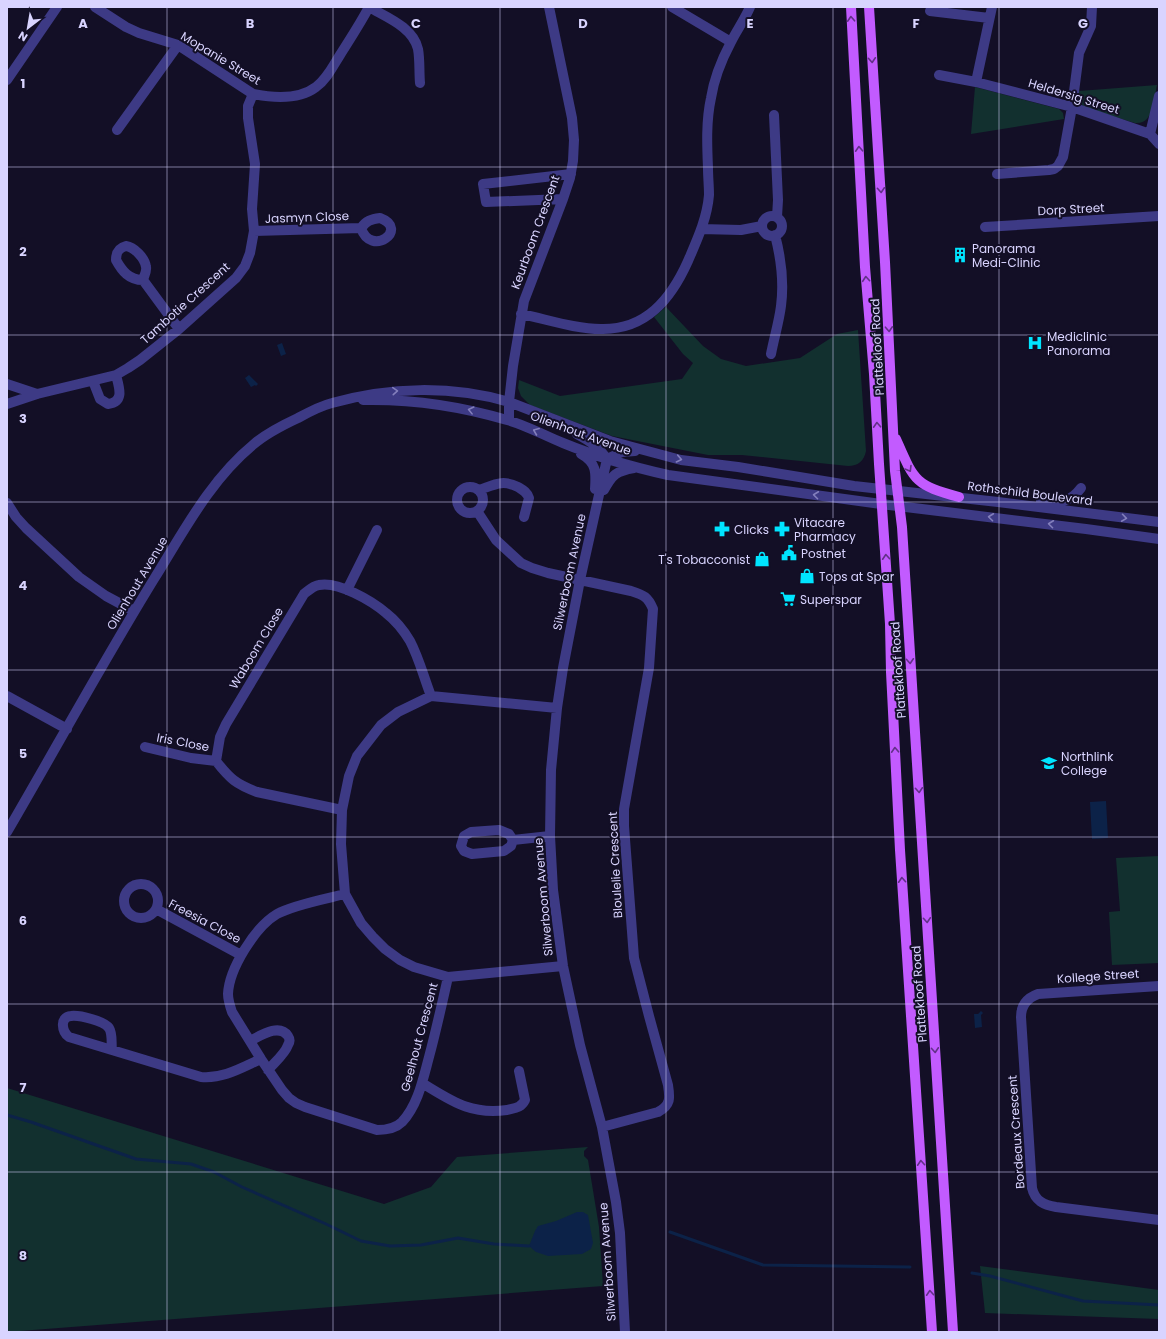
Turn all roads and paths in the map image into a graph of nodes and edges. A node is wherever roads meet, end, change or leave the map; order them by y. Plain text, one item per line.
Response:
1 (57, 7) edge
2 (95, 7) edge
3 (369, 7) edge
4 (550, 7) edge
5 (672, 7) edge
6 (750, 7) edge
7 (851, 7) edge
8 (869, 7) edge
9 (992, 7) edge
10 (1092, 7) edge
11 (930, 11) dead end
12 (989, 18) junction
13 (731, 42) junction
14 (178, 45) junction
15 (939, 76) dead end
16 (7, 80) edge
17 (976, 82) junction
18 (420, 83) dead end
19 (254, 94) junction
20 (1159, 96) edge
21 (1072, 107) junction
22 (774, 115) dead end
23 (117, 130) dead end
24 (1150, 134) junction
25 (1159, 144) edge
26 (571, 174) junction
27 (996, 174) dead end
28 (563, 199) junction
29 (1159, 216) edge
30 (777, 217) junction
31 (762, 226) junction
32 (985, 227) dead end
33 (361, 228) dead end
34 (701, 229) junction
35 (254, 232) junction
36 (775, 235) junction
37 (143, 280) dead end
38 (521, 314) junction
39 (179, 329) junction
40 (771, 354) dead end
41 (116, 375) junction
42 (93, 382) junction
43 (7, 384) edge
44 (37, 394) junction
45 (343, 401) junction
46 (509, 402) junction
47 (7, 404) edge
48 (509, 420) junction
49 (555, 420) junction
50 (894, 433) junction
51 (562, 443) junction
52 (641, 450) junction
53 (607, 459) junction
54 (636, 468) junction
55 (1081, 488) dead end
56 (880, 489) junction
57 (479, 490) junction
58 (897, 491) junction
59 (959, 497) junction
60 (597, 500) junction
61 (998, 502) junction
62 (881, 504) junction
63 (8, 506) edge
64 (899, 506) junction
65 (477, 511) junction
66 (524, 517) dead end
67 (1159, 522) edge
68 (377, 530) dead end
69 (1159, 539) edge
70 (580, 580) junction
71 (347, 590) junction
72 (134, 612) junction
73 (7, 696) edge
74 (431, 696) junction
75 (557, 708) junction
76 (66, 729) junction
77 (145, 747) dead end
78 (216, 761) junction
79 (342, 810) junction
80 (7, 832) edge
81 (550, 836) junction
82 (513, 840) junction
83 (345, 894) junction
84 (156, 909) dead end
85 (241, 955) junction
86 (562, 966) junction
87 (448, 977) junction
88 (1159, 986) edge
89 (1038, 994) joint
90 (250, 1041) junction
91 (112, 1050) junction
92 (261, 1059) junction
93 (268, 1070) junction
94 (518, 1071) dead end
95 (422, 1083) junction
96 (602, 1127) junction
97 (1159, 1220) edge
98 (625, 1332) edge
99 (932, 1332) edge
100 (953, 1332) edge

1 - 16 street
2 - 14 street, Mopanie Street
3 - 18 street
3 - 19 street, Mopanie Street
4 - 26 street, Keurboom Crescent
5 - 13 street
6 - 13 street
56 -> 7 main road, Plattekloof Road
8 -> 50 main road, Plattekloof Road
9 - 12 street
10 - 21 street
11 - 12 street
12 - 17 street
13 - 34 street
14 - 19 street, Mopanie Street
14 - 23 street
15 - 17 street, Heldersig Street
17 - 21 street, Heldersig Street
19 - 35 street, Tambotie Crescent
20 - 24 street
21 - 24 street, Heldersig Street
21 - 27 street
22 - 30 street
24 - 25 street, Heldersig Street
26 - 28 street, Keurboom Crescent
26 - 28 street
28 - 38 street, Keurboom Crescent
29 - 32 street, Dorp Street
30 - 31 street
30 - 36 street
31 - 34 street
31 - 36 street
33 - 35 street, Jasmyn Close
34 - 38 street
35 - 39 street, Tambotie Crescent
36 - 40 street
37 - 39 street
38 - 46 street, Keurboom Crescent
39 - 41 street, Tambotie Crescent
41 - 42 street, Tambotie Crescent
41 - 42 street
42 - 44 street, Tambotie Crescent
43 - 44 street
44 - 47 street, Tambotie Crescent
45 -> 46 street, Olienhout Avenue
48 -> 45 street, Olienhout Avenue
45 - 72 street, Olienhout Avenue
46 - 48 street, Keurboom Crescent
46 - 49 street, Olienhout Avenue
51 -> 48 street, Olienhout Avenue
49 - 52 street, Olienhout Avenue
49 - 53 street
50 - 58 main road, Plattekloof Road
50 -> 59 main road
51 - 53 street, Olienhout Avenue
51 - 60 street
52 - 53 street
52 -> 56 street, Olienhout Avenue
53 - 54 street, Olienhout Avenue
53 - 60 street, Silwerboom Avenue
54 - 60 street
62 -> 54 street, Olienhout Avenue
55 - 61 street
56 - 58 street, Olienhout Avenue
56 - 62 main road, Plattekloof Road
57 - 65 street
57 - 65 street
57 - 66 street
58 - 59 street, Rothschild Boulevard
58 - 64 main road, Plattekloof Road
59 - 61 street, Rothschild Boulevard
60 - 70 street, Silwerboom Avenue
61 -> 67 street, Rothschild Boulevard
62 - 64 street, Olienhout Avenue
99 -> 62 main road, Plattekloof Road
63 - 72 street
69 -> 64 street
64 -> 100 main road, Plattekloof Road
65 - 70 street
68 - 71 street
70 - 75 street, Silwerboom Avenue
70 - 96 street, Bloulelie Crescent
71 - 74 street, Waboom Close
71 - 78 street, Waboom Close
72 - 76 street, Olienhout Avenue
73 - 76 street
74 - 75 street
74 - 79 street
75 - 81 street, Silwerboom Avenue
76 - 80 street, Olienhout Avenue
77 - 78 street, Iris Close
78 - 79 street
79 - 83 street
81 - 82 street
81 - 86 street, Silwerboom Avenue
82 - 82 street
83 - 85 street, Geelhout Crescent
83 - 87 street
84 - 85 street, Freesia Close
85 - 90 street, Geelhout Crescent
86 - 87 street
86 - 96 street, Silwerboom Avenue
87 - 95 street, Geelhout Crescent
88 - 89 street, Kollege Street
89 - 97 street, Bordeaux Crescent
90 - 92 street, Geelhout Crescent
90 - 93 street
91 - 91 street
91 - 92 street
92 - 93 street, Geelhout Crescent
93 - 95 street, Geelhout Crescent
94 - 95 street
96 - 98 street, Silwerboom Avenue

